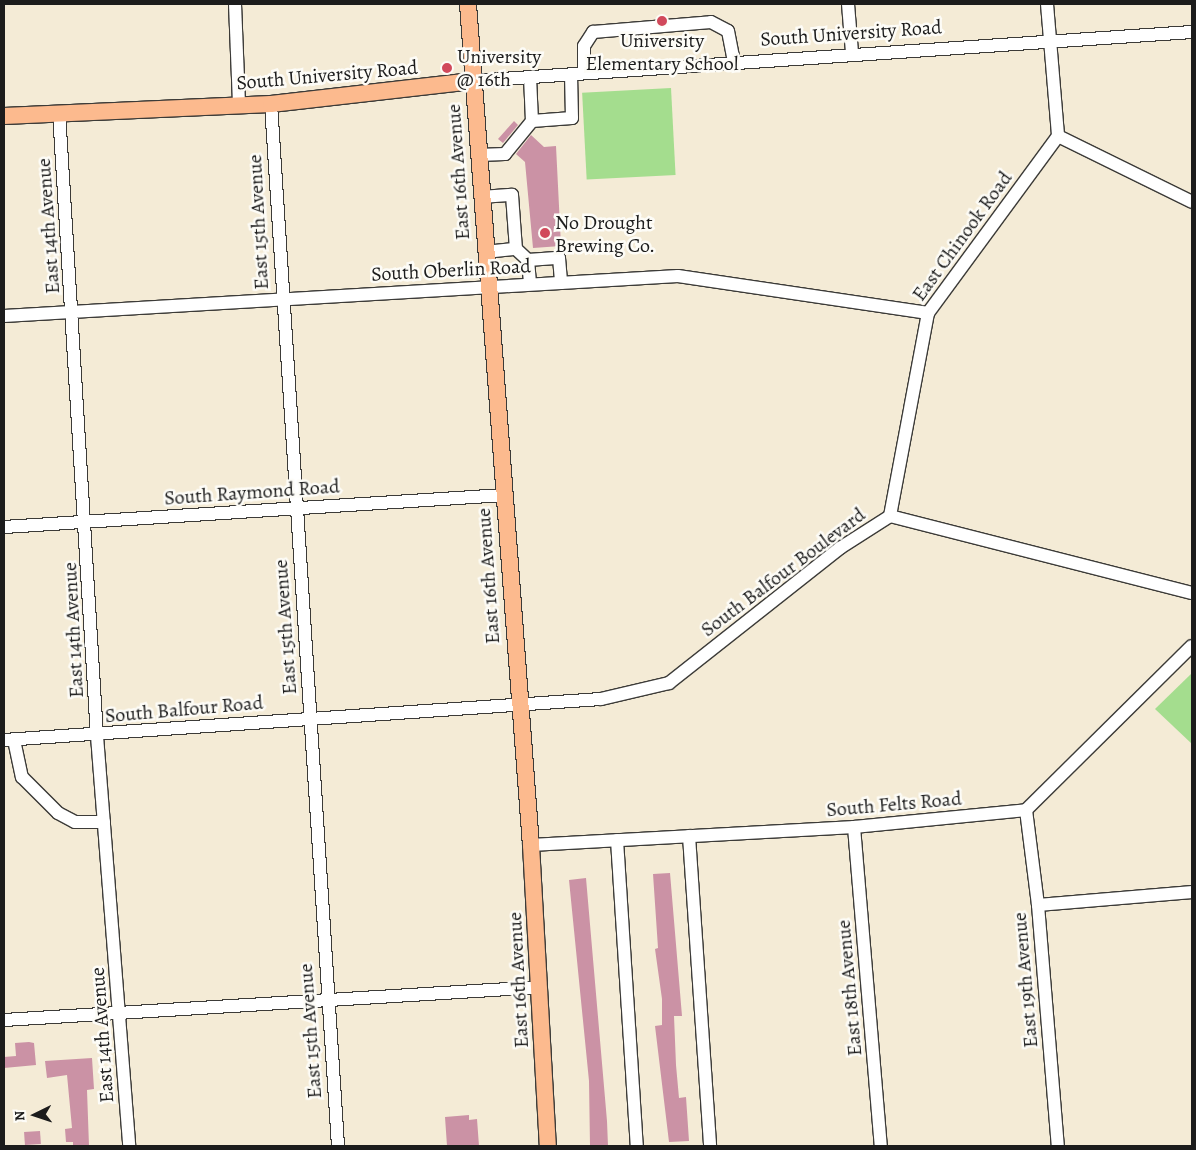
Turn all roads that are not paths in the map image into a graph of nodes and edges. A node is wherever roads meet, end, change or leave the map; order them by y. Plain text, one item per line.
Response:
1 (235, 4) edge
2 (468, 4) edge
3 (848, 4) edge
4 (1047, 4) edge
5 (1192, 32) edge
6 (1049, 42) junction
7 (852, 53) junction
8 (734, 62) junction
9 (584, 73) junction
10 (571, 74) junction
11 (530, 77) junction
12 (473, 82) junction
13 (271, 104) junction
14 (239, 105) junction
15 (58, 112) junction
16 (4, 116) edge
17 (532, 121) junction
18 (1058, 136) junction
19 (478, 155) junction
20 (481, 197) junction
21 (1192, 202) edge
22 (516, 249) junction
23 (485, 252) junction
24 (528, 260) junction
25 (560, 282) junction
26 (530, 284) junction
27 (487, 287) junction
28 (281, 299) junction
29 (72, 312) junction
30 (928, 314) junction
31 (4, 316) edge
32 (504, 495) junction
33 (296, 508) junction
34 (890, 516) junction
35 (86, 521) junction
36 (4, 527) edge
37 (1192, 593) edge
38 (1192, 646) edge
39 (518, 702) junction
40 (310, 717) junction
41 (97, 736) junction
42 (9, 740) edge
43 (1026, 810) junction
44 (104, 822) junction
45 (854, 827) junction
46 (689, 836) junction
47 (617, 840) junction
48 (531, 845) junction
49 (1192, 892) edge
50 (1038, 905) junction
51 (540, 986) junction
52 (326, 1000) junction
53 (119, 1012) junction
54 (4, 1020) edge
55 (129, 1146) edge
56 (338, 1146) edge
57 (548, 1146) edge
58 (637, 1146) edge
59 (710, 1146) edge
60 (881, 1146) edge
61 (1058, 1146) edge

1 - 14 street
2 - 12 main road, East 16th Avenue
3 - 7 street
4 - 6 street
5 - 6 street, South University Road
6 - 7 street, South University Road
6 - 18 street
7 - 8 street, South University Road
8 - 9 street, South University Road
8 - 9 street
9 - 10 street, South University Road
10 - 11 street, South University Road
10 - 17 street
11 - 12 street, South University Road
11 - 17 street
12 - 13 main road, South University Road
12 - 19 main road, East 16th Avenue
13 - 14 main road, South University Road
13 - 28 street, East 15th Avenue
14 - 15 main road, South University Road
15 - 16 main road, South University Road
15 - 29 street, East 14th Avenue
17 - 19 street
18 - 21 street
18 - 30 street, East Chinook Road
19 - 20 main road, East 16th Avenue
20 - 22 street
20 - 23 main road, East 16th Avenue
22 - 23 street
22 - 24 street
23 - 27 main road, East 16th Avenue
24 - 25 street
24 - 26 street
25 - 26 street, South Oberlin Road
25 - 30 street, South Oberlin Road
26 - 27 street, South Oberlin Road
27 - 28 street, South Oberlin Road
27 - 32 main road, East 16th Avenue
28 - 29 street, South Oberlin Road
28 - 33 street, East 15th Avenue
29 - 31 street, South Oberlin Road
29 - 35 street, East 14th Avenue
30 - 34 street, East Chinook Road
32 - 33 street, South Raymond Road
32 - 39 main road, East 16th Avenue
33 - 35 street, South Raymond Road
33 - 40 street, East 15th Avenue
34 - 37 street, South Balfour Boulevard
34 - 39 street, South Balfour Boulevard
35 - 36 street, South Raymond Road
35 - 41 street, East 14th Avenue
38 - 43 street
39 - 40 street, South Balfour Road
39 - 48 main road, East 16th Avenue
40 - 41 street, South Balfour Road
40 - 52 street, East 15th Avenue
41 - 42 street, South Balfour Road
41 - 44 street, East 14th Avenue
42 - 44 street
43 - 45 street, South Felts Road
43 - 50 street, East 19th Avenue
44 - 53 street, East 14th Avenue
45 - 46 street, South Felts Road
45 - 60 street, East 18th Avenue
46 - 47 street, South Felts Road
46 - 59 street
47 - 48 street, South Felts Road
47 - 58 street
48 - 51 main road, East 16th Avenue
49 - 50 street
50 - 61 street, East 19th Avenue
51 - 52 street
51 - 57 main road, East 16th Avenue
52 - 53 street
52 - 56 street, East 15th Avenue
53 - 54 street
53 - 55 street, East 14th Avenue

